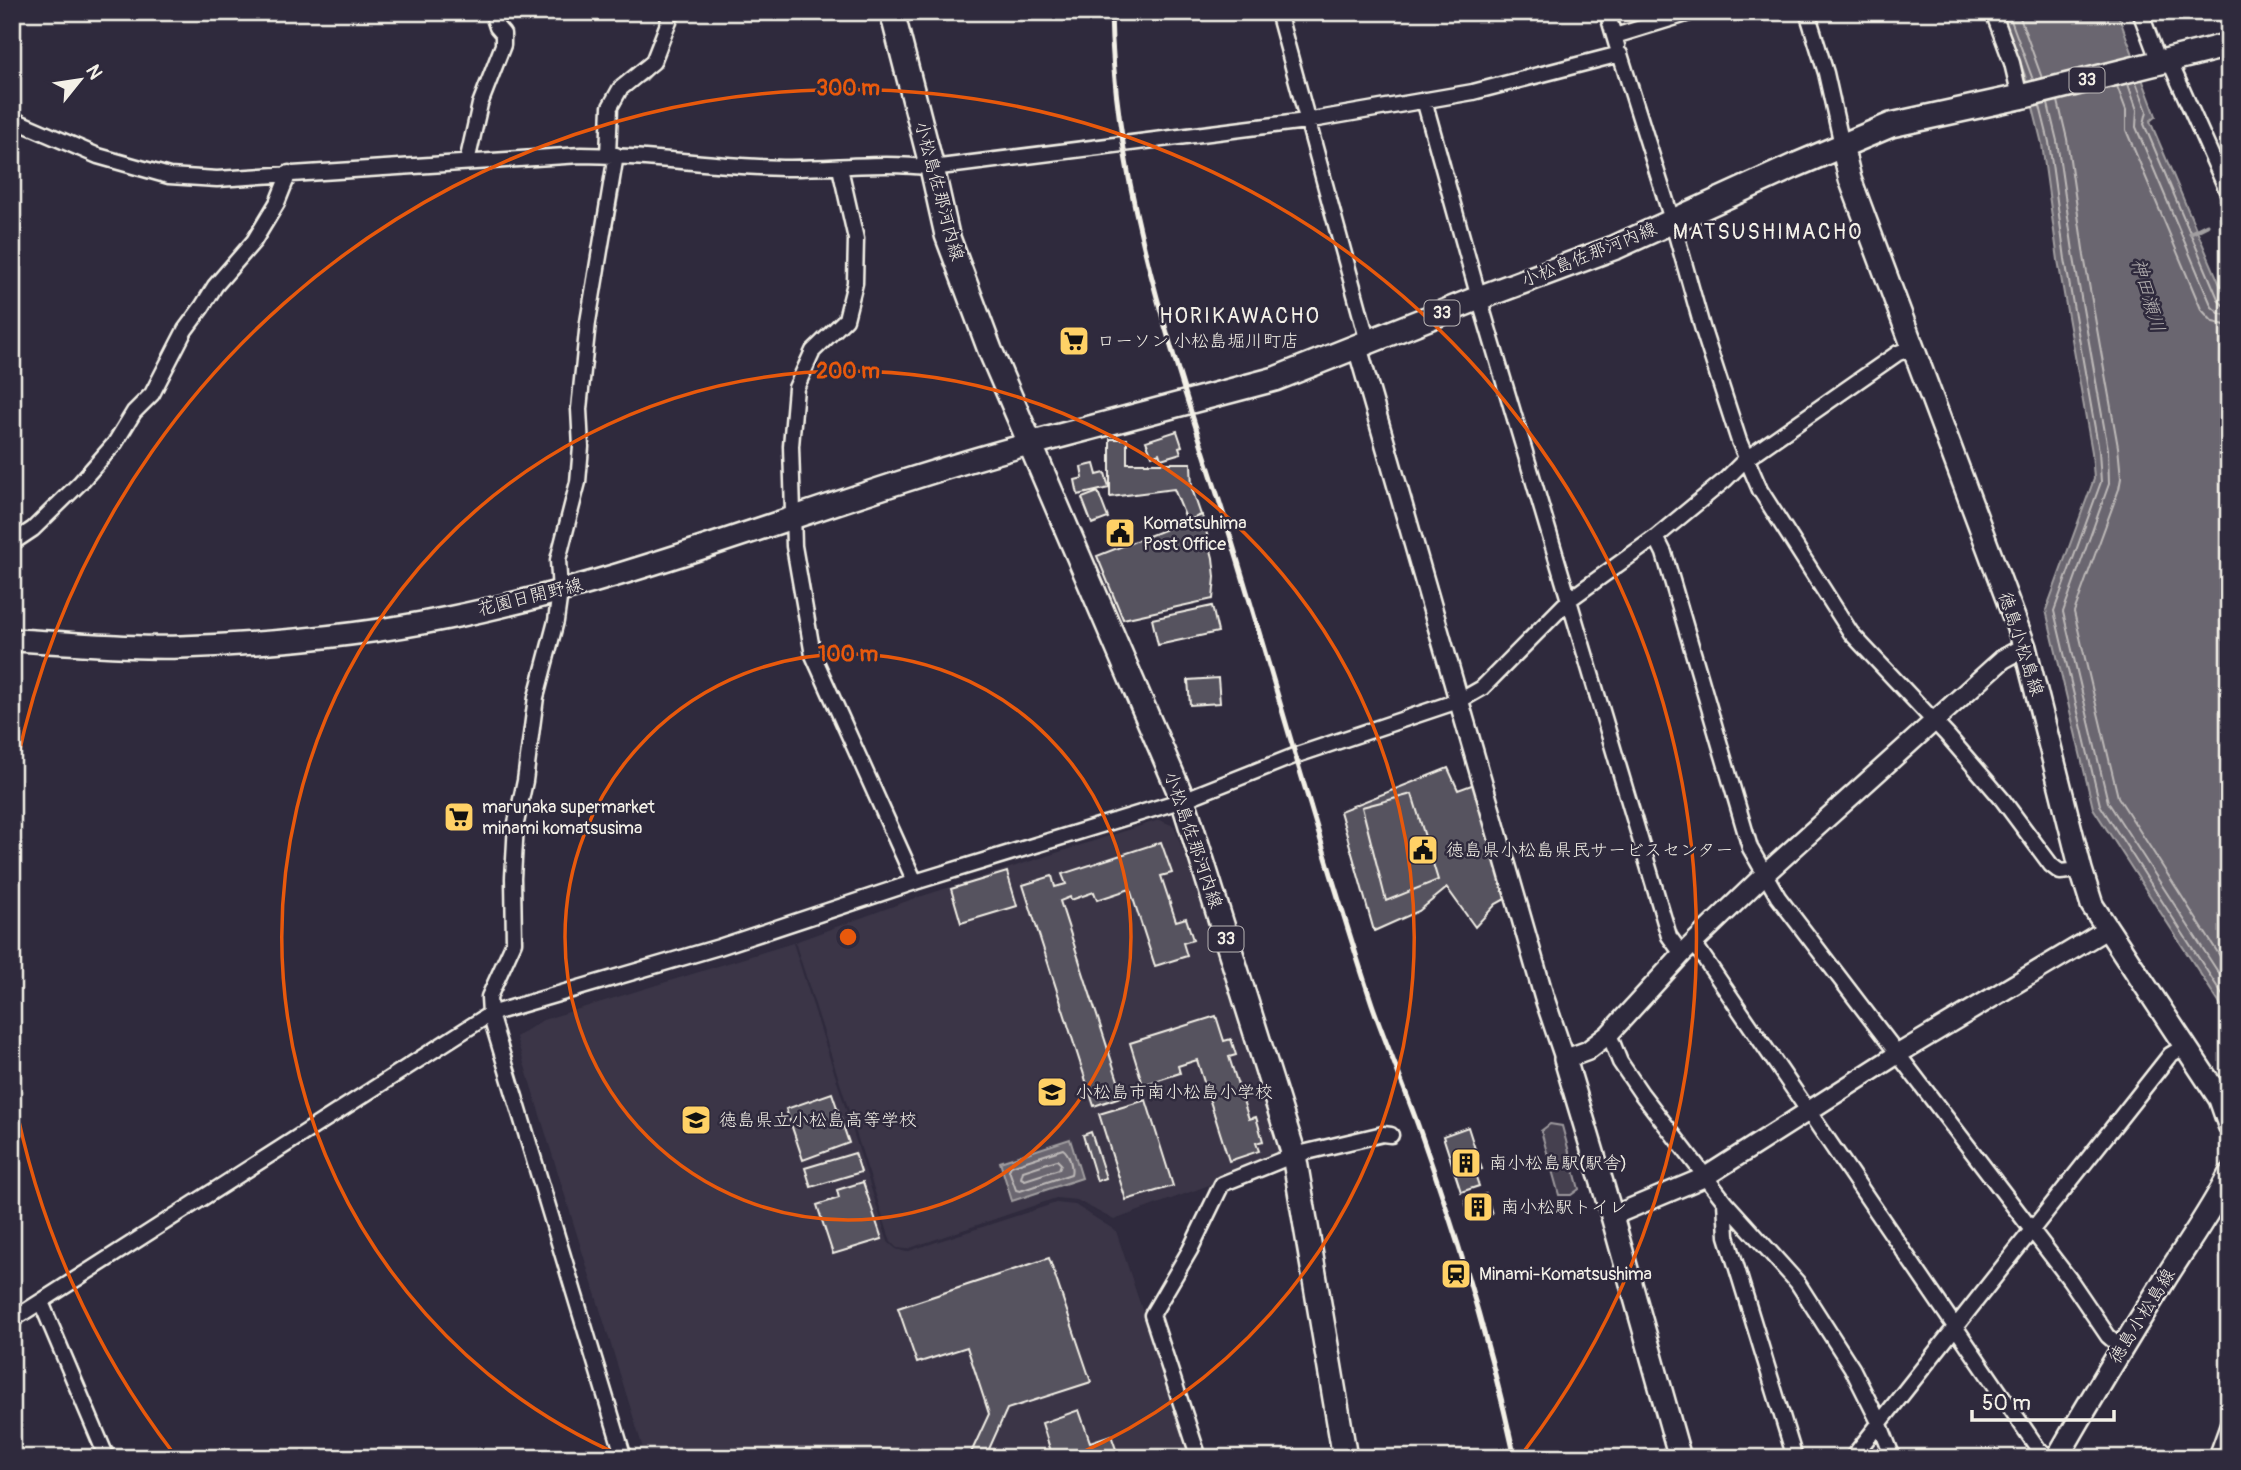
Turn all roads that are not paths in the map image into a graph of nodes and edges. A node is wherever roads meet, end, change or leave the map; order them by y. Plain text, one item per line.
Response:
1 (492, 12) edge
2 (667, 12) edge
3 (892, 12) edge
4 (1278, 12) edge
5 (1607, 12) edge
6 (1693, 12) edge
7 (1807, 12) edge
8 (1993, 12) edge
9 (2140, 12) edge
10 (1615, 36) junction
11 (2229, 45) edge
12 (1619, 54) junction
13 (2159, 63) junction
14 (2022, 96) junction
15 (1424, 100) junction
16 (12, 119) edge
17 (1306, 121) junction
18 (1842, 145) junction
19 (612, 155) junction
20 (467, 162) junction
21 (839, 168) junction
22 (932, 168) junction
23 (289, 173) junction
24 (2229, 195) edge
25 (1672, 220) junction
26 (1479, 298) junction
27 (1362, 344) junction
28 (1913, 348) junction
29 (1030, 444) junction
30 (1746, 459) junction
31 (794, 519) junction
32 (1656, 537) junction
33 (12, 543) edge
34 (559, 592) junction
35 (1570, 600) junction
36 (12, 640) edge
37 (2025, 648) junction
38 (1461, 701) junction
39 (1933, 721) junction
40 (1183, 800) junction
41 (2081, 870) junction
42 (1764, 875) junction
43 (915, 882) junction
44 (2107, 929) junction
45 (1688, 948) junction
46 (490, 1014) junction
47 (1609, 1034) junction
48 (2185, 1046) junction
49 (1898, 1054) junction
50 (1564, 1059) junction
51 (2224, 1106) edge
52 (1809, 1111) junction
53 (2229, 1125) edge
54 (1391, 1135) dead end
55 (1294, 1155) junction
56 (2229, 1175) edge
57 (1706, 1177) junction
58 (1725, 1202) junction
59 (2228, 1202) edge
60 (1612, 1216) junction
61 (2196, 1228) junction
62 (2032, 1229) junction
63 (41, 1303) junction
64 (12, 1320) edge
65 (1955, 1328) junction
66 (2122, 1348) junction
67 (1879, 1422) junction
68 (2229, 1422) edge
69 (107, 1458) edge
70 (624, 1458) edge
71 (1199, 1458) edge
72 (1345, 1458) edge
73 (1680, 1458) edge
74 (1795, 1458) edge
75 (1852, 1458) edge
76 (1893, 1458) edge
77 (2051, 1458) edge
78 (2057, 1458) edge
79 (2216, 1458) edge

1 - 20 street
2 - 19 street
3 - 22 main road, 小松島佐那河内線 / 33
4 - 17 street
5 - 10 street
6 - 10 street
7 - 18 street
8 - 14 street
9 - 13 street
10 - 12 street
11 - 13 main road, 小松島佐那河内線 / 33
12 - 15 street
12 - 25 street
13 - 14 main road, 小松島佐那河内線 / 33
13 - 24 street
14 - 18 main road, 小松島佐那河内線 / 33
15 - 17 street
15 - 26 street
16 - 23 street
17 - 22 street
17 - 27 street
18 - 25 main road, 小松島佐那河内線 / 33
18 - 28 main road, 徳島小松島線
19 - 20 street
19 - 21 street
19 - 34 street
20 - 23 street
21 - 22 street
21 - 31 street
22 - 29 main road, 小松島佐那河内線 / 33
23 - 33 street
25 - 26 main road, 小松島佐那河内線 / 33
25 - 30 street
26 - 27 main road, 小松島佐那河内線 / 33
26 - 35 street
27 - 29 main road, 小松島佐那河内線 / 33
27 - 38 street
28 - 30 street
28 - 37 main road, 徳島小松島線
29 - 31 main road, 花園日開野線
29 - 40 main road, 小松島佐那河内線 / 33
30 - 32 street
30 - 39 street
31 - 34 main road, 花園日開野線
31 - 43 street
32 - 35 street
32 - 42 street
34 - 36 main road, 花園日開野線
34 - 46 street
35 - 38 street
35 - 45 street
37 - 39 street
37 - 41 main road, 徳島小松島線
38 - 40 street
38 - 50 street
39 - 41 street
39 - 42 street
40 - 43 street
40 - 55 main road, 小松島佐那河内線 / 33
41 - 44 main road, 徳島小松島線
42 - 45 street
42 - 49 street
43 - 46 street
44 - 48 main road, 徳島小松島線
44 - 49 street
45 - 47 street
45 - 52 street
46 - 63 street
46 - 70 street
47 - 50 street
47 - 57 street
48 - 51 main road, 徳島小松島線
48 - 62 street
49 - 52 street
49 - 62 street
50 - 60 main road
51 - 53 main road, 徳島小松島線
52 - 57 street
52 - 65 street
54 - 55 street
55 - 71 street
55 - 72 main road, 小松島佐那河内線 / 33
56 - 61 main road, 徳島小松島線
57 - 58 street
57 - 60 street
58 - 67 street
58 - 74 street
59 - 61 main road
60 - 73 main road
61 - 66 main road, 徳島小松島線
62 - 65 street
62 - 66 street
63 - 64 street
63 - 69 street
65 - 67 street
65 - 77 street
66 - 78 main road, 徳島小松島線
67 - 75 street
67 - 76 street
68 - 79 street

